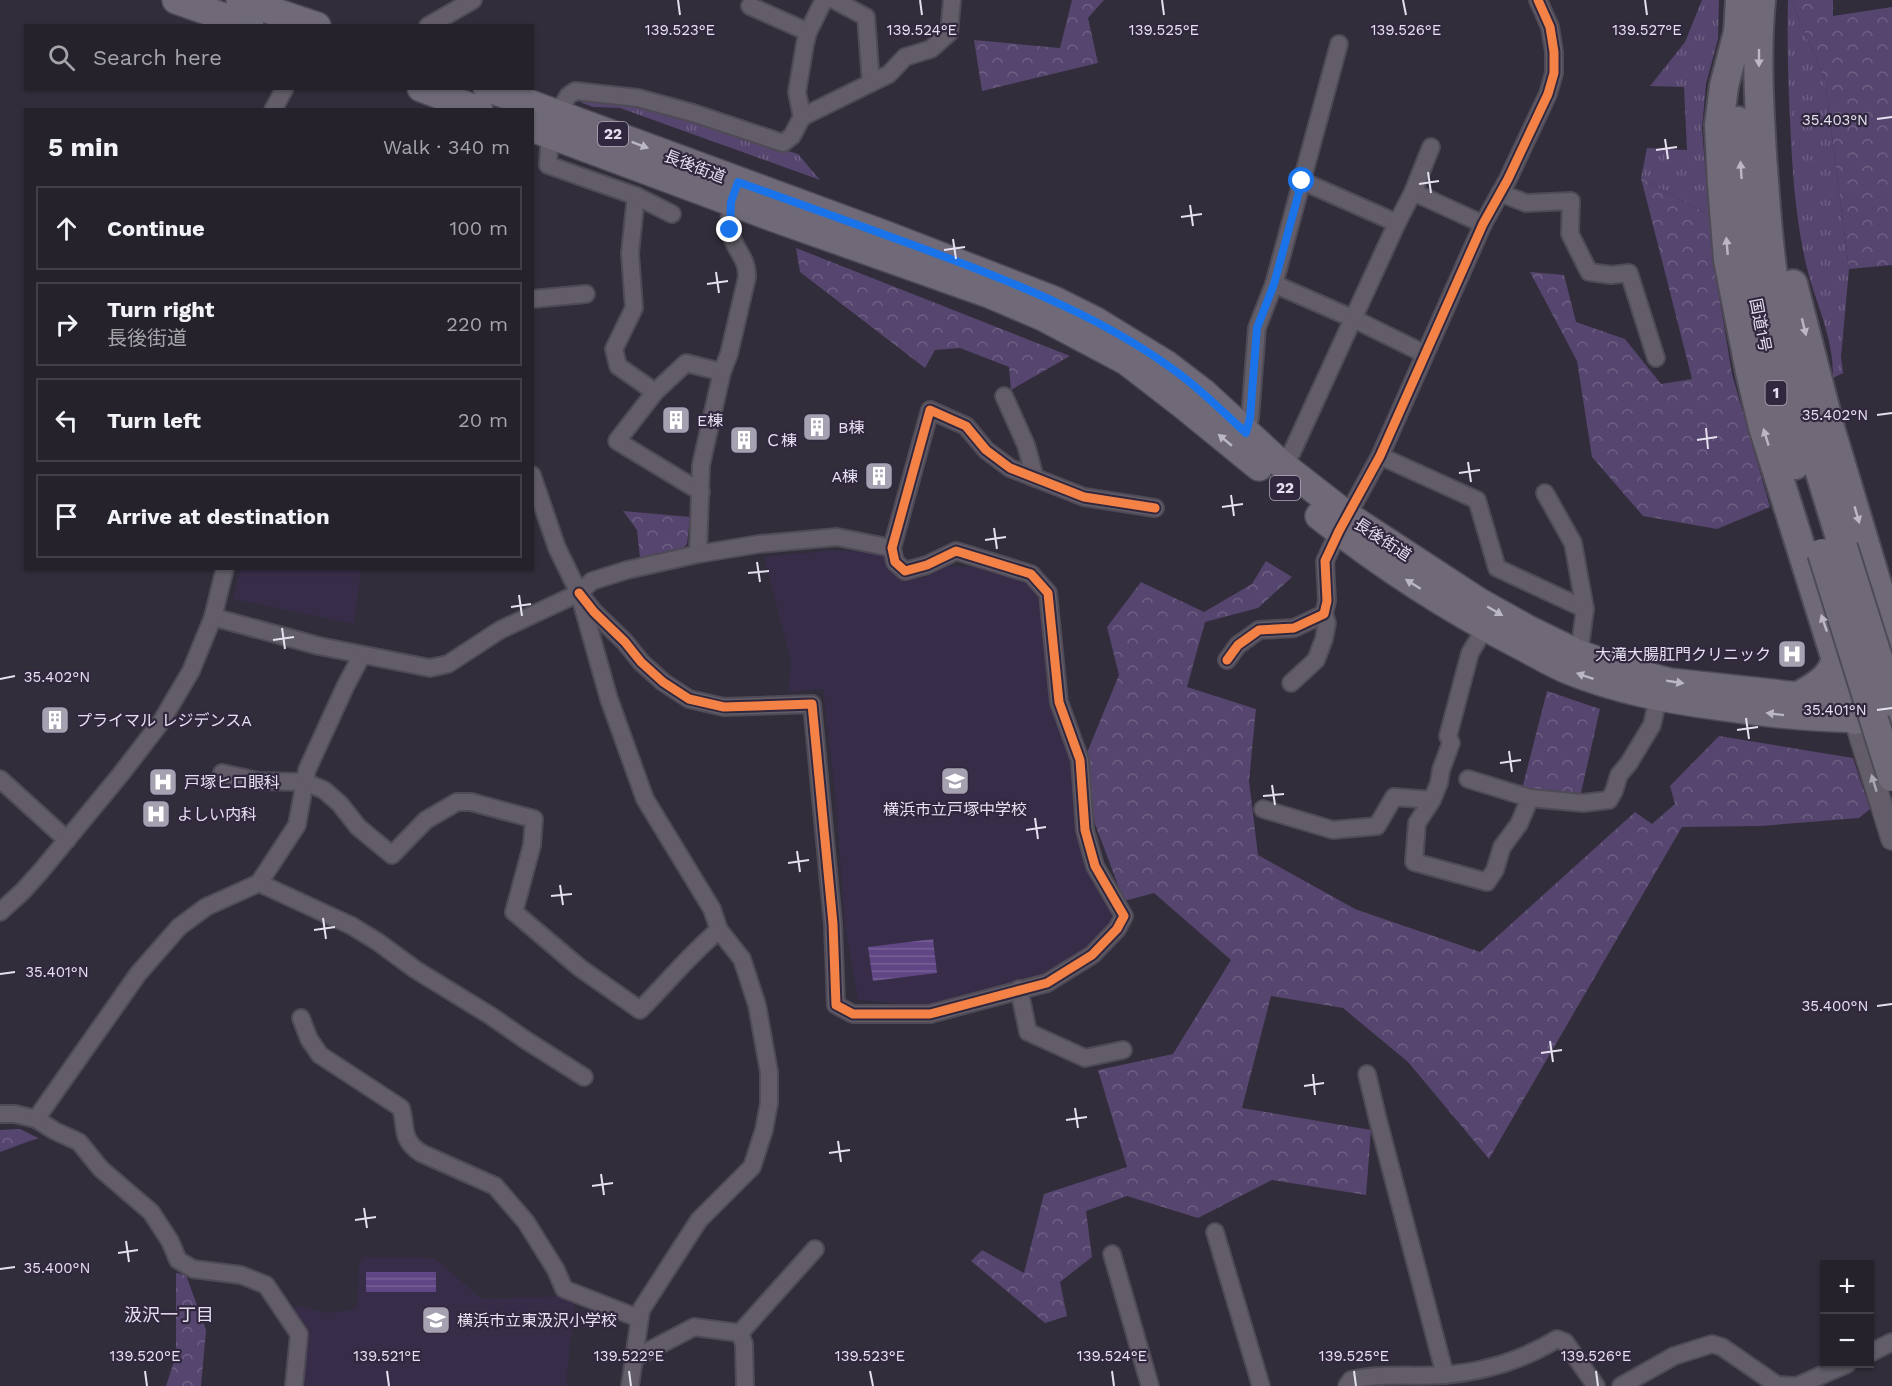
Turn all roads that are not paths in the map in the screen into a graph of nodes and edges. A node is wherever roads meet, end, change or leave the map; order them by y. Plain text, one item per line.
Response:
1 (176, 0) edge
2 (240, 0) edge
3 (473, 0) edge
4 (824, 0) edge
5 (834, 0) edge
6 (952, 0) edge
7 (1538, 0) edge
8 (1740, 0) edge
9 (1761, 0) edge
10 (750, 6) dead end
11 (244, 24) edge
12 (313, 24) edge
13 (431, 24) edge
14 (808, 32) junction
15 (1738, 32) junction
16 (1339, 44) dead end
17 (871, 83) junction
18 (284, 90) edge
19 (427, 90) edge
20 (490, 90) edge
21 (463, 102) edge
22 (274, 108) edge
23 (519, 108) edge
24 (534, 117) edge
25 (802, 117) junction
26 (547, 125) edge
27 (1431, 147) dead end
28 (1302, 181) junction
29 (1765, 190) junction
30 (735, 192) junction
31 (1413, 192) junction
32 (1500, 193) junction
33 (636, 196) junction
34 (672, 214) dead end
35 (1398, 223) junction
36 (1483, 224) junction
37 (1274, 284) junction
38 (586, 294) dead end
39 (534, 299) edge
40 (1354, 320) junction
41 (1425, 354) junction
42 (1656, 358) dead end
43 (722, 372) junction
44 (655, 392) junction
45 (1004, 396) dead end
46 (1246, 433) junction
47 (1380, 456) junction
48 (1280, 463) junction
49 (1035, 478) junction
50 (534, 481) edge
51 (701, 492) junction
52 (1545, 493) dead end
53 (1155, 508) dead end
54 (1344, 524) junction
55 (892, 548) junction
56 (1833, 550) junction
57 (698, 554) junction
58 (225, 570) edge
59 (579, 593) junction
60 (1585, 609) junction
61 (1324, 614) junction
62 (213, 617) junction
63 (1485, 628) junction
64 (1892, 634) edge
65 (1577, 653) junction
66 (1892, 653) edge
67 (1834, 654) junction
68 (362, 655) junction
69 (1227, 660) dead end
70 (1291, 683) dead end
71 (1799, 696) junction
72 (1658, 698) junction
73 (1892, 701) edge
74 (1851, 709) junction
75 (1892, 719) edge
76 (222, 773) dead end
77 (1892, 777) edge
78 (0, 779) edge
79 (1468, 779) dead end
80 (305, 782) junction
81 (1530, 798) junction
82 (1432, 800) junction
83 (1263, 809) dead end
84 (1892, 839) edge
85 (67, 840) junction
86 (259, 883) junction
87 (0, 912) edge
88 (719, 930) junction
89 (1019, 989) junction
90 (301, 1018) dead end
91 (1123, 1050) dead end
92 (1367, 1074) dead end
93 (584, 1077) dead end
94 (0, 1114) edge
95 (36, 1119) junction
96 (1215, 1232) dead end
97 (815, 1249) dead end
98 (1112, 1254) dead end
99 (639, 1318) junction
100 (740, 1333) junction
101 (1892, 1342) edge
102 (1874, 1351) edge
103 (633, 1359) junction
104 (1837, 1368) edge
105 (1445, 1375) junction
106 (1426, 1381) edge
107 (294, 1386) edge
108 (630, 1386) edge
109 (745, 1386) edge
110 (1150, 1386) edge
111 (1261, 1386) edge
112 (1347, 1386) edge
113 (1596, 1386) edge
114 (1622, 1386) edge

1 - 11 main road
2 - 12 main road
3 - 13 street
4 - 14 street
5 - 17 street
6 - 17 street
7 - 32 street
8 - 15 highway, 国道1号 / 1
9 -> 29 highway, 国道1号 / 1
10 - 14 street
14 - 25 street
56 -> 15 highway, 国道1号 / 1
67 -> 15 highway
16 - 28 street
17 - 25 street
18 - 22 street
19 - 21 main road
20 - 23 main road, 長後街道 / 22
24 - 26 main road, 長後街道 / 22
25 - 26 street
26 - 30 main road, 長後街道 / 22
26 - 33 street
27 - 31 street
28 - 35 street
28 - 37 street
29 - 56 highway, 国道1号 / 1
29 -> 64 highway
30 - 43 street
30 - 46 main road, 長後街道 / 22
54 -> 30 main road, 長後街道 / 22
31 - 35 street
31 - 36 street
32 - 36 street
32 - 42 street
33 - 34 street
33 - 44 street
35 - 40 street
36 - 41 street
37 - 40 street
37 - 46 street
38 - 39 street
40 - 41 street
40 - 48 street
41 - 47 street
43 - 44 street
43 - 51 street
44 - 51 street
45 - 49 street
46 - 48 main road, 長後街道 / 22
47 - 54 street
47 - 60 street
48 - 54 main road, 長後街道 / 22
49 - 53 street
49 - 55 street
50 - 59 street
51 - 57 street
52 - 60 street
54 - 61 street
63 -> 54 main road, 長後街道 / 22
54 -> 65 main road, 長後街道 / 22
55 - 57 street
55 - 89 street
56 - 73 highway, 国道1号 / 1, bridge
56 - 77 highway, 国道1号 / 1, bridge
57 - 59 street
58 - 62 street
59 - 68 street
59 - 88 street
59 - 89 street
60 - 65 street
61 - 69 street
61 - 70 street
62 - 68 street
62 - 85 street
72 -> 63 main road, 長後街道 / 22
63 - 82 street
65 -> 71 main road, 長後街道 / 22
66 - 67 highway
67 - 71 highway
67 - 74 highway
68 - 80 street
71 - 74 main road, 長後街道 / 22
74 -> 72 main road, 長後街道 / 22
72 - 81 street
73 - 74 main road, 長後街道 / 22
74 - 75 main road, 長後街道 / 22
84 -> 74 street
76 - 80 street
78 - 85 street
79 - 81 street
80 - 86 street
80 - 88 street
81 - 82 street
82 - 83 street
85 - 87 street
86 - 93 street
86 - 95 street
88 - 99 street
89 - 91 street
90 - 99 street
92 - 105 street
94 - 95 street
95 - 107 street
96 - 111 street
97 - 100 street
98 - 110 street
99 - 103 street
100 - 103 street
100 - 109 street
101 - 102 street
103 - 108 street
104 - 114 street
105 - 106 street
105 - 113 street
106 - 112 street

